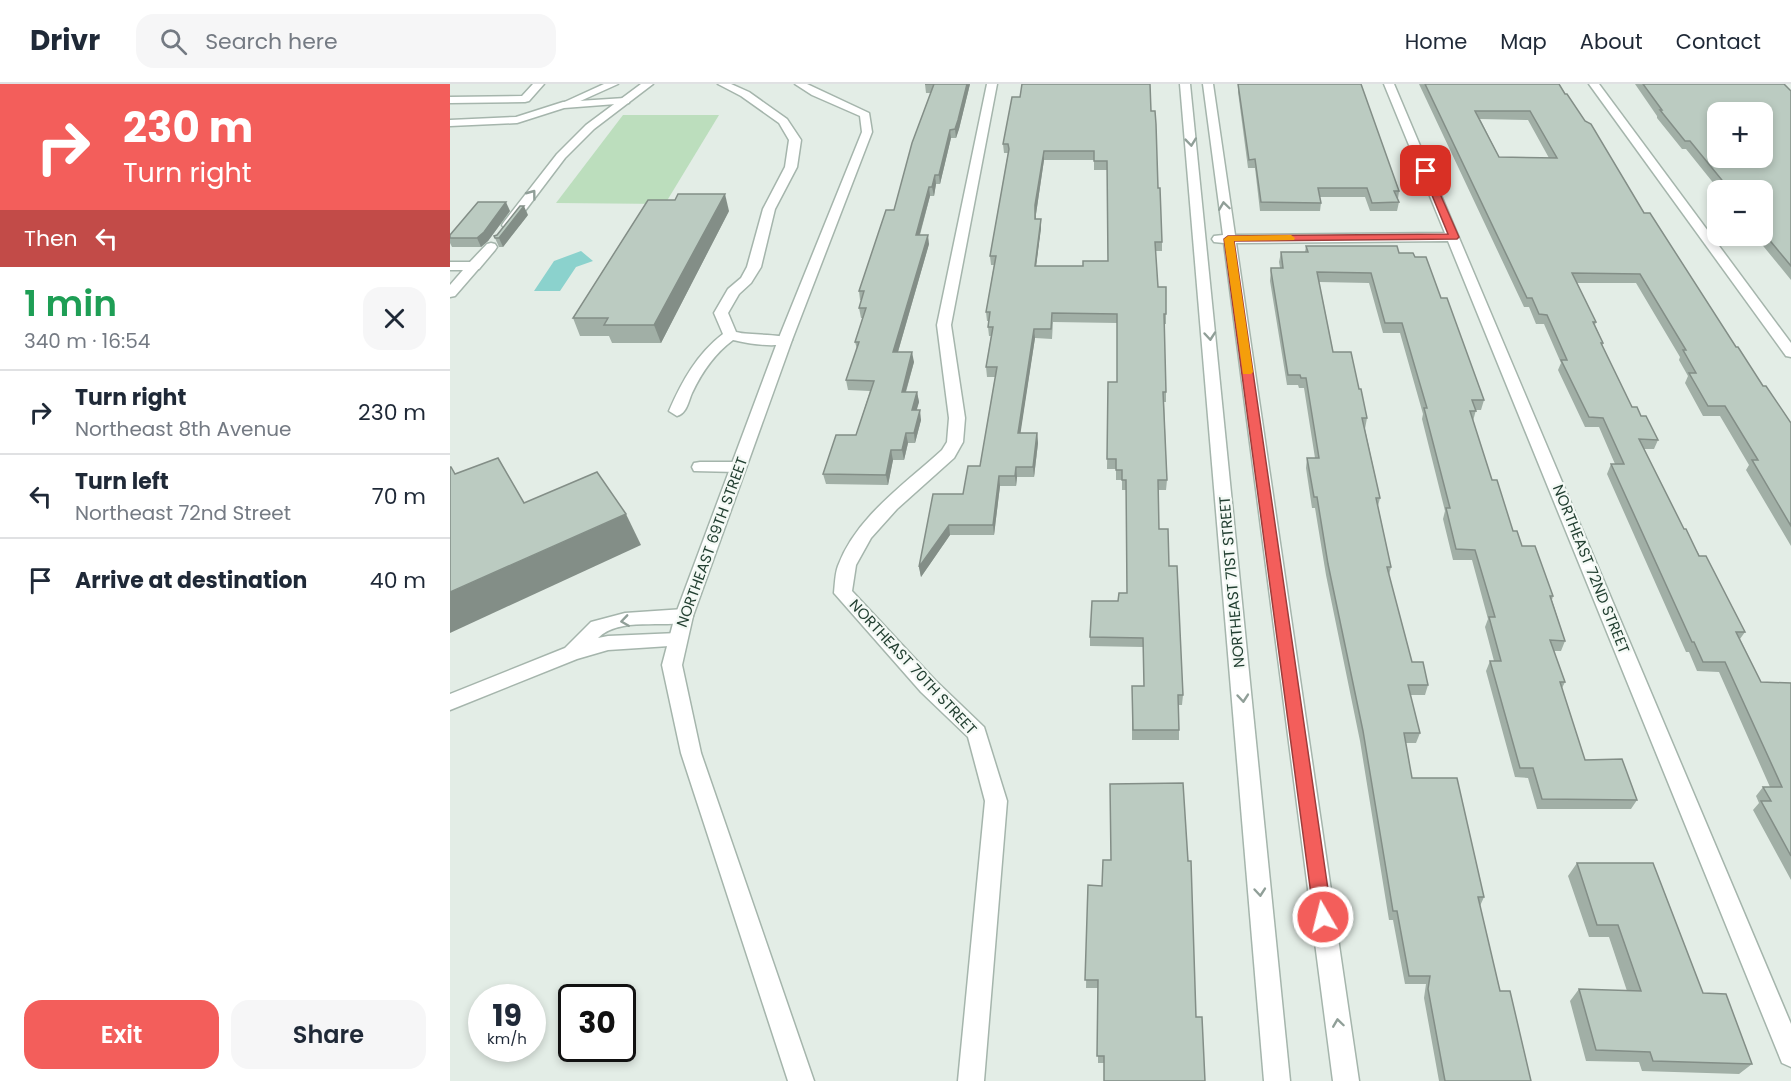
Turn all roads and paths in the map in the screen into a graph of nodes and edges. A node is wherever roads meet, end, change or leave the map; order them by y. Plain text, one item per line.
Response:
1 (539, 84) edge
2 (613, 84) edge
3 (648, 84) edge
4 (723, 84) edge
5 (800, 84) edge
6 (992, 84) edge
7 (1185, 84) edge
8 (1208, 84) edge
9 (1389, 84) edge
10 (1594, 84) edge
11 (450, 100) edge
12 (625, 101) junction
13 (563, 105) junction
14 (450, 123) edge
15 (503, 232) edge
16 (1454, 237) junction
17 (1201, 238) junction
18 (1228, 239) junction
19 (490, 247) dead end
20 (450, 266) edge
21 (474, 266) junction
22 (450, 293) edge
23 (730, 335) junction
24 (785, 340) junction
25 (1790, 350) edge
26 (677, 411) dead end
27 (700, 467) dead end
28 (738, 467) junction
29 (684, 616) junction
30 (678, 640) junction
31 (572, 653) junction
32 (450, 702) edge
33 (1791, 1054) edge
34 (801, 1081) edge
35 (971, 1081) edge
36 (1278, 1081) edge
37 (1346, 1081) edge

1 - 11 street
2 - 13 street
3 - 12 street
4 - 23 street
5 - 24 street, NORTHEAST 69TH STREET
6 - 35 street, NORTHEAST 70TH STREET
7 -> 17 street, NORTHEAST 71ST STREET
18 -> 8 street
9 - 16 street, NORTHEAST 72ND STREET
10 - 25 street
12 - 13 street
15 -> 12 street
13 - 14 street
16 - 18 street
16 - 33 street, NORTHEAST 72ND STREET
17 - 18 street
17 -> 36 street, NORTHEAST 71ST STREET
37 -> 18 street
19 - 21 street
20 - 21 street
21 - 22 street
23 - 24 street
23 - 26 street
24 - 28 street, NORTHEAST 69TH STREET
27 - 28 street
28 - 29 street, NORTHEAST 69TH STREET
29 - 30 street, NORTHEAST 69TH STREET
29 -> 31 street
30 - 31 street
30 - 34 street, NORTHEAST 69TH STREET
31 - 32 street

